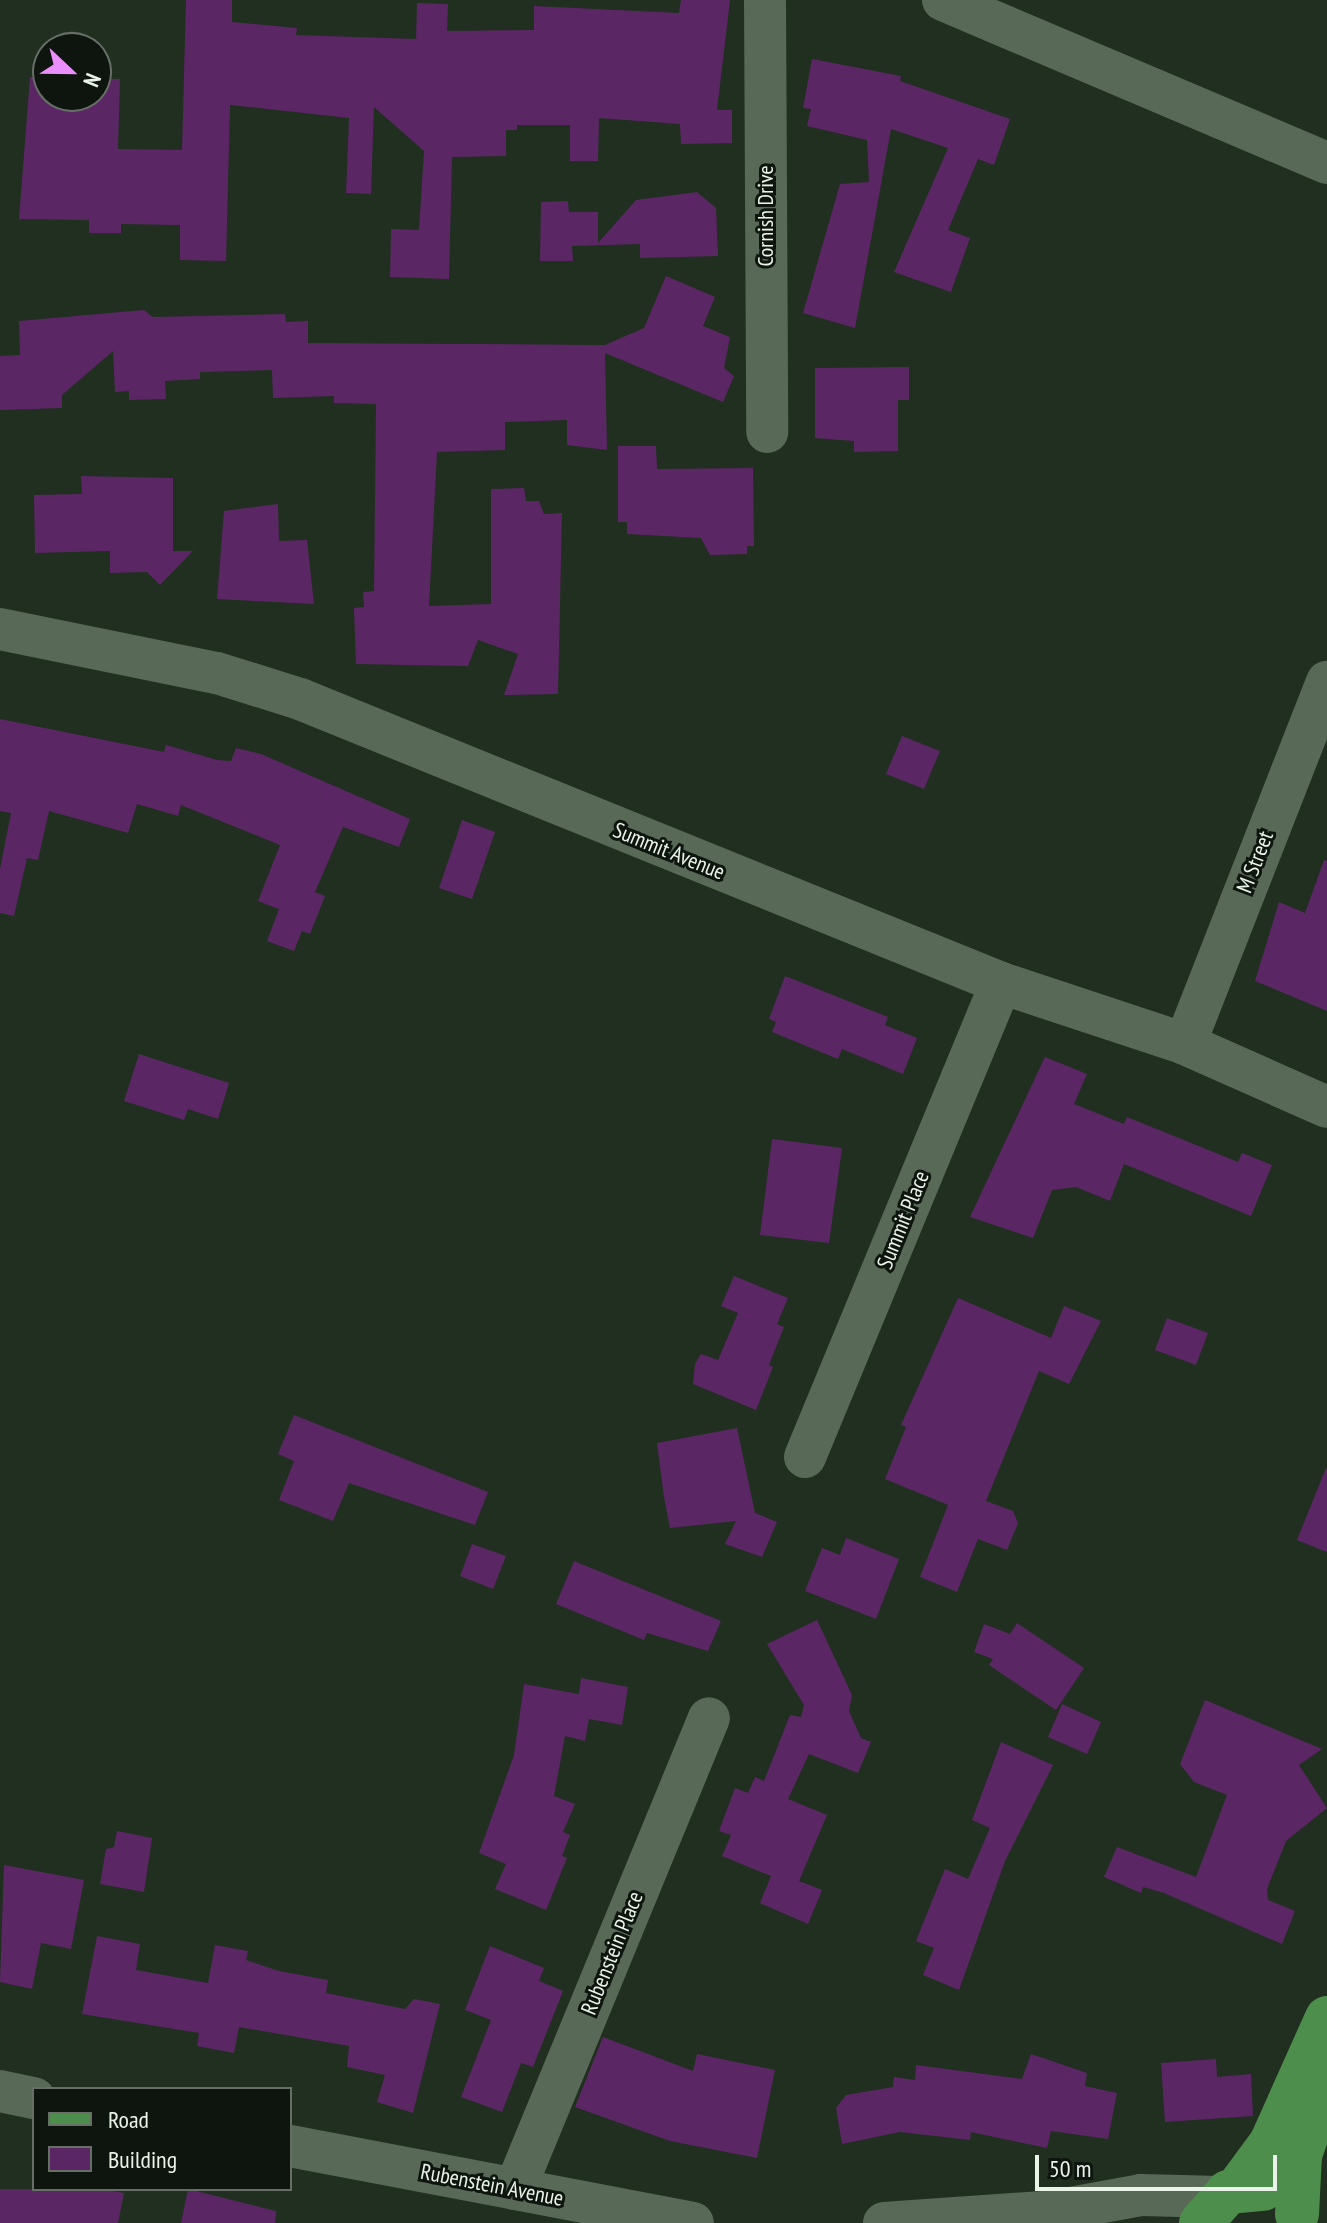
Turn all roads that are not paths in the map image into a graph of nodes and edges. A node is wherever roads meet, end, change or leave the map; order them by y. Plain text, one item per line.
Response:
1 (765, 0) edge
2 (943, 0) edge
3 (1327, 163) edge
4 (767, 432) dead end
5 (0, 629) edge
6 (1327, 682) edge
7 (1001, 983) junction
8 (1185, 1044) junction
9 (1327, 1107) edge
10 (805, 1457) dead end
11 (709, 1718) dead end
12 (1327, 2018) edge
13 (1327, 2079) edge
14 (0, 2091) edge
15 (32, 2098) edge
16 (292, 2146) edge
17 (515, 2189) junction
18 (1219, 2203) edge
19 (1054, 2211) junction
20 (1300, 2220) edge
21 (693, 2223) edge
22 (884, 2223) edge
23 (1140, 2223) edge

1 - 4 street, Cornish Drive
2 - 3 street
5 - 7 street, Summit Avenue
6 - 8 street, M Street
7 - 8 street, Summit Avenue
7 - 10 street, Summit Place
8 - 9 street, Summit Avenue
11 - 17 street, Rubenstein Place
12 - 18 main road
13 - 20 main road
14 - 15 street
16 - 17 street, Rubenstein Avenue
17 - 21 street, Rubenstein Avenue
18 - 19 street
18 - 20 main road
19 - 22 street
19 - 23 street

